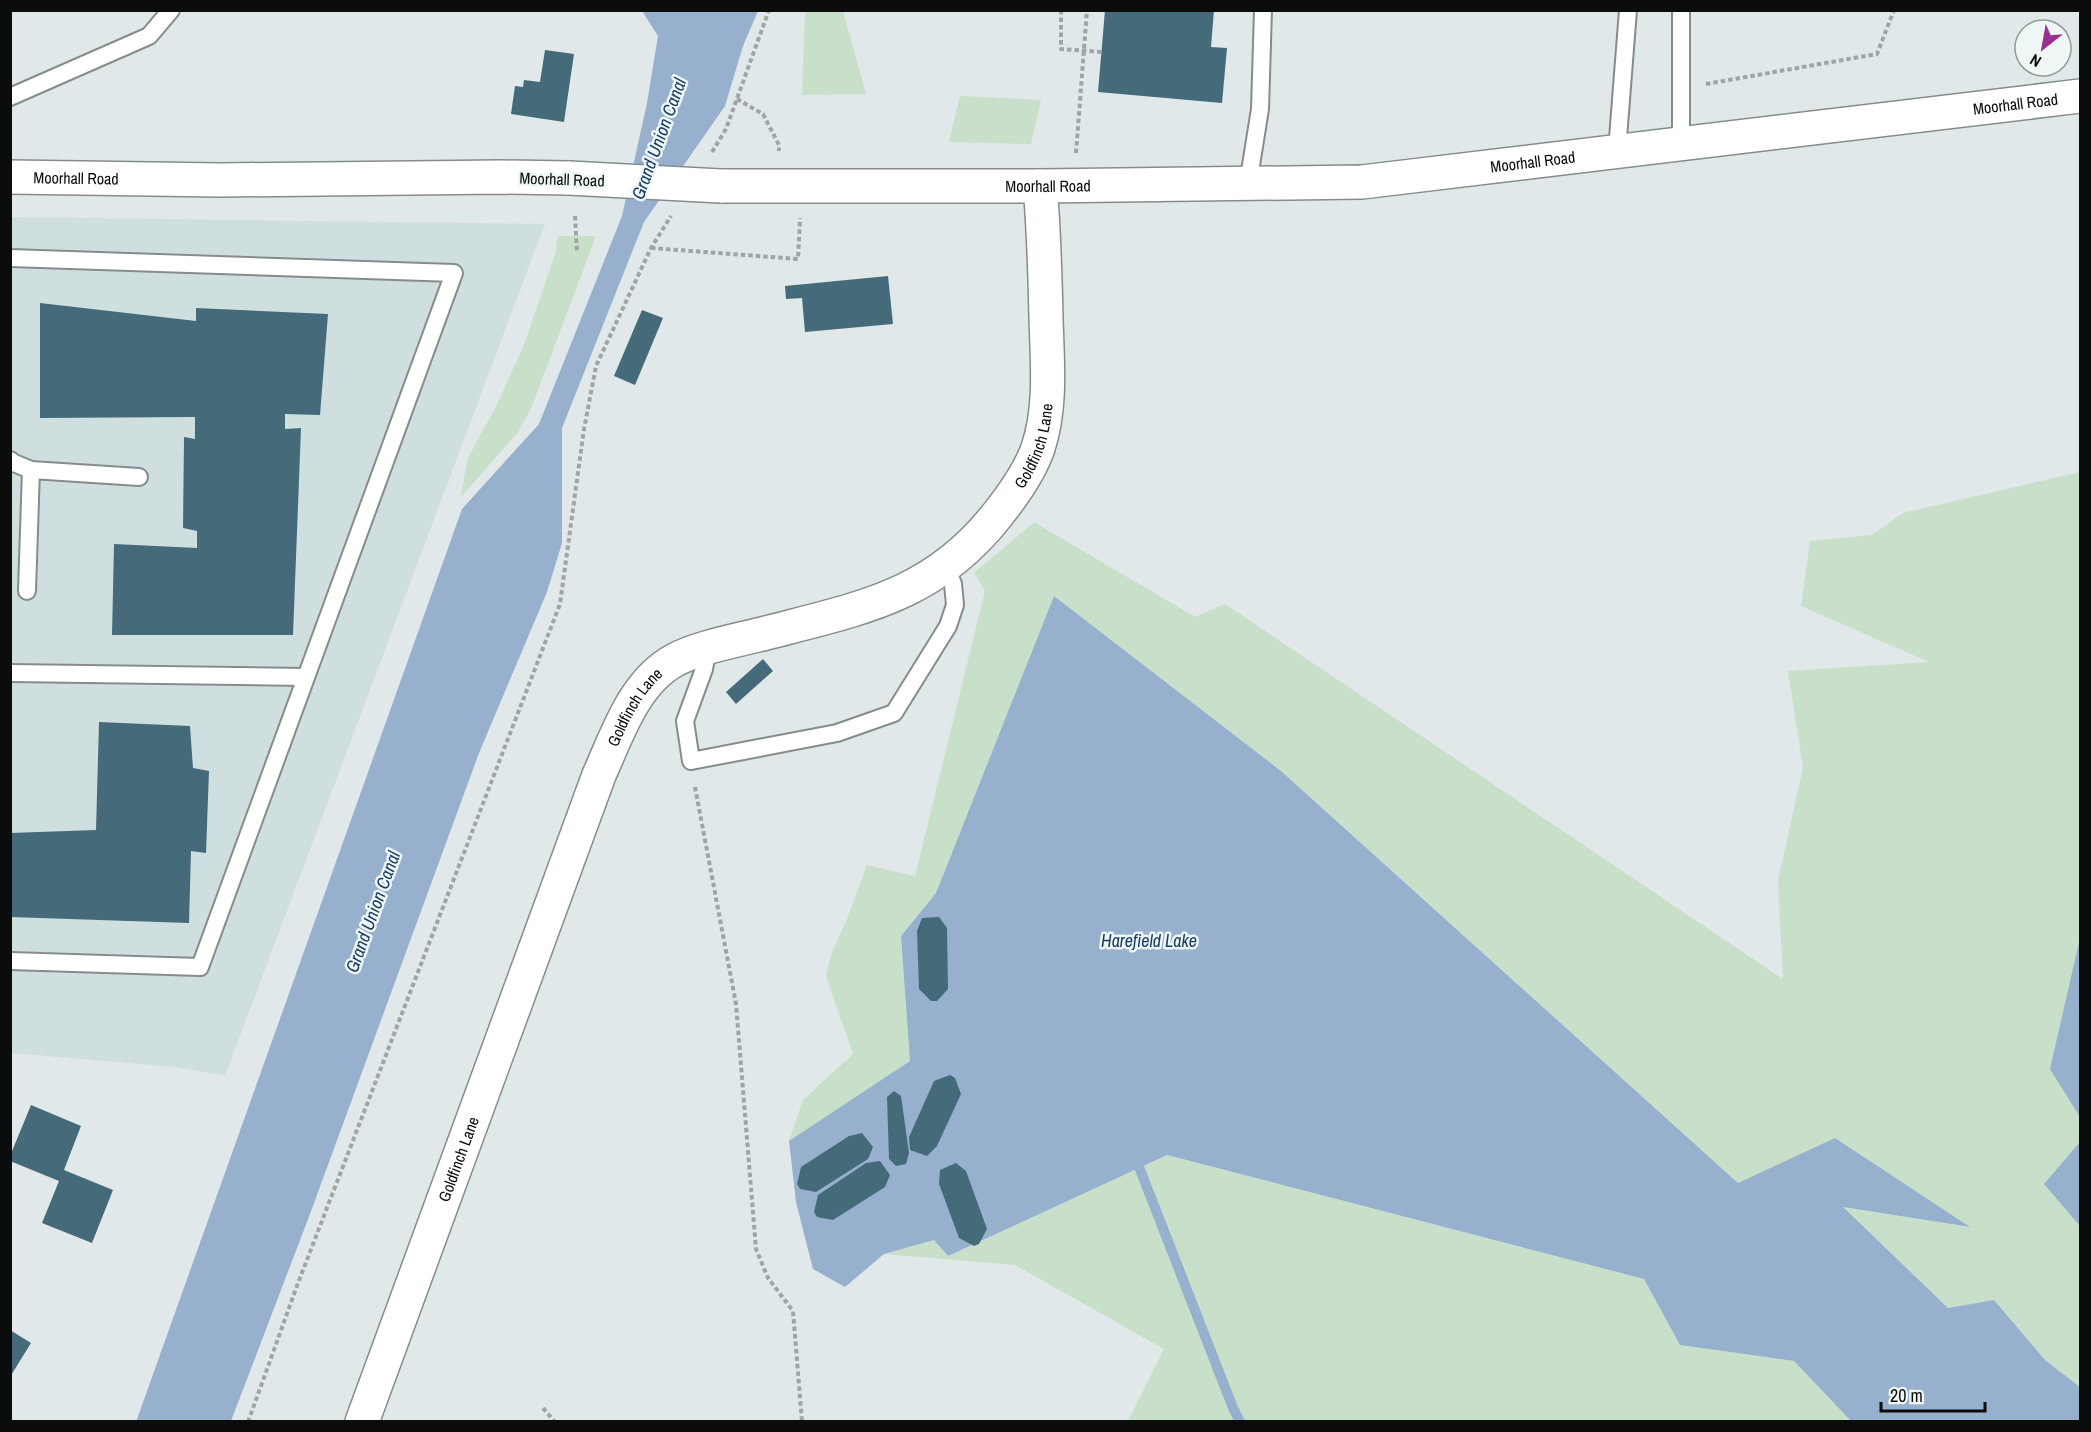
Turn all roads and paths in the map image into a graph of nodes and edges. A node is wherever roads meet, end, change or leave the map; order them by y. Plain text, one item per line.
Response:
1 (171, 10) edge
2 (769, 10) edge
3 (1061, 10) edge
4 (1087, 10) edge
5 (1263, 10) edge
6 (1628, 10) edge
7 (1681, 10) edge
8 (1894, 10) edge
9 (1084, 50) junction
10 (1102, 52) dead end
11 (1681, 88) junction
12 (2080, 96) edge
13 (10, 97) edge
14 (1681, 143) junction
15 (1617, 151) junction
16 (778, 159) dead end
17 (1075, 160) dead end
18 (10, 177) edge
19 (1248, 184) junction
20 (1040, 186) junction
21 (800, 214) dead end
22 (575, 216) dead end
23 (577, 253) dead end
24 (10, 258) edge
25 (10, 460) edge
26 (31, 470) junction
27 (139, 477) dead end
28 (946, 567) junction
29 (27, 591) dead end
30 (708, 648) junction
31 (10, 673) edge
32 (306, 677) junction
33 (691, 761) junction
34 (10, 962) edge
35 (543, 1408) dead end
36 (248, 1422) edge
37 (362, 1422) edge
38 (555, 1422) edge
39 (802, 1422) edge

1 - 13 lane
2 - 16 path
3 - 9 path
4 - 9 path
5 - 19 lane
6 - 15 lane
7 - 11 lane
8 - 11 path
9 - 10 path
9 - 17 path
11 - 14 lane
12 - 14 street, Moorhall Road
14 - 15 street, Moorhall Road
15 - 19 street, Moorhall Road
18 - 20 street, Moorhall Road, bridge
19 - 20 street, Moorhall Road
20 - 28 street, Goldfinch Lane
21 - 36 path
22 - 23 path
24 - 32 lane
25 - 26 lane
26 - 27 lane
26 - 29 lane
28 - 30 street, Goldfinch Lane
28 - 33 lane
30 - 33 lane
30 - 37 street, Goldfinch Lane
31 - 32 lane
32 - 34 lane
33 - 39 path
35 - 38 path

